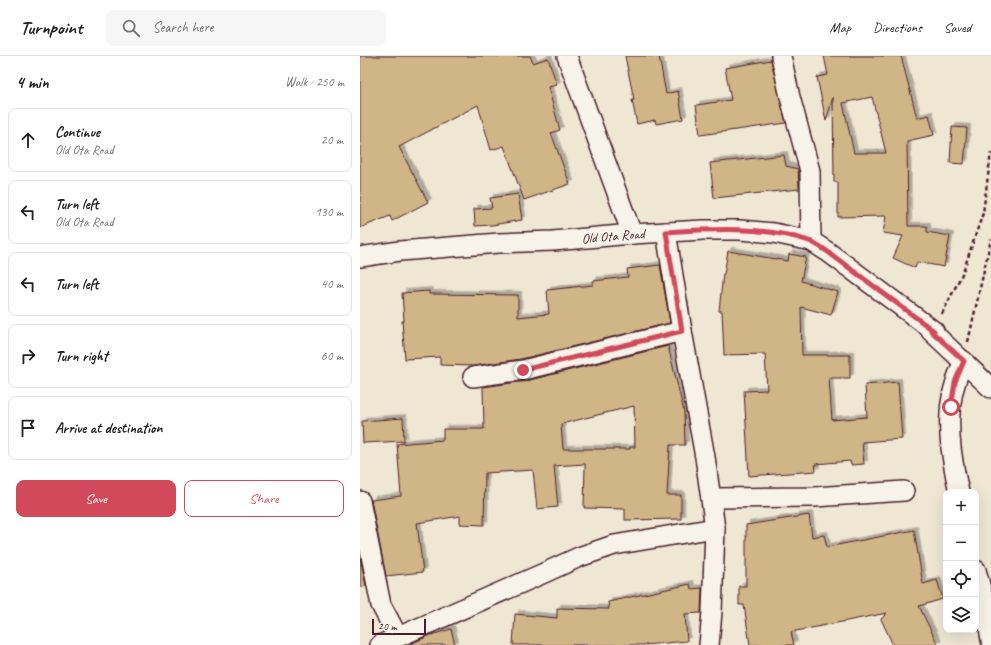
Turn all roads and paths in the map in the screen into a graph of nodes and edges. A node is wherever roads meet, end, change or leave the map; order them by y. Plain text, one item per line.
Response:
1 (567, 56) edge
2 (781, 56) edge
3 (991, 153) edge
4 (666, 232) junction
5 (632, 234) junction
6 (991, 239) edge
7 (811, 241) junction
8 (360, 257) edge
9 (682, 331) junction
10 (933, 331) junction
11 (960, 357) junction
12 (473, 377) dead end
13 (991, 388) edge
14 (958, 489) edge
15 (904, 491) dead end
16 (711, 498) junction
17 (360, 501) edge
18 (715, 528) junction
19 (979, 581) edge
20 (398, 637) junction
21 (991, 640) edge
22 (380, 645) edge
23 (709, 645) edge

1 - 5 street
2 - 7 street
3 - 10 path
4 - 5 street, Old Ota Road
4 - 7 street, Old Ota Road
4 - 9 street
5 - 8 street, Old Ota Road
6 - 11 path
7 - 10 street, Old Ota Road
9 - 12 street
9 - 16 street
10 - 11 street, Old Ota Road
11 - 13 street, Old Ota Road
11 - 14 street
15 - 16 street
16 - 18 street
17 - 20 street
18 - 20 street
18 - 23 street
19 - 21 street
20 - 22 street

